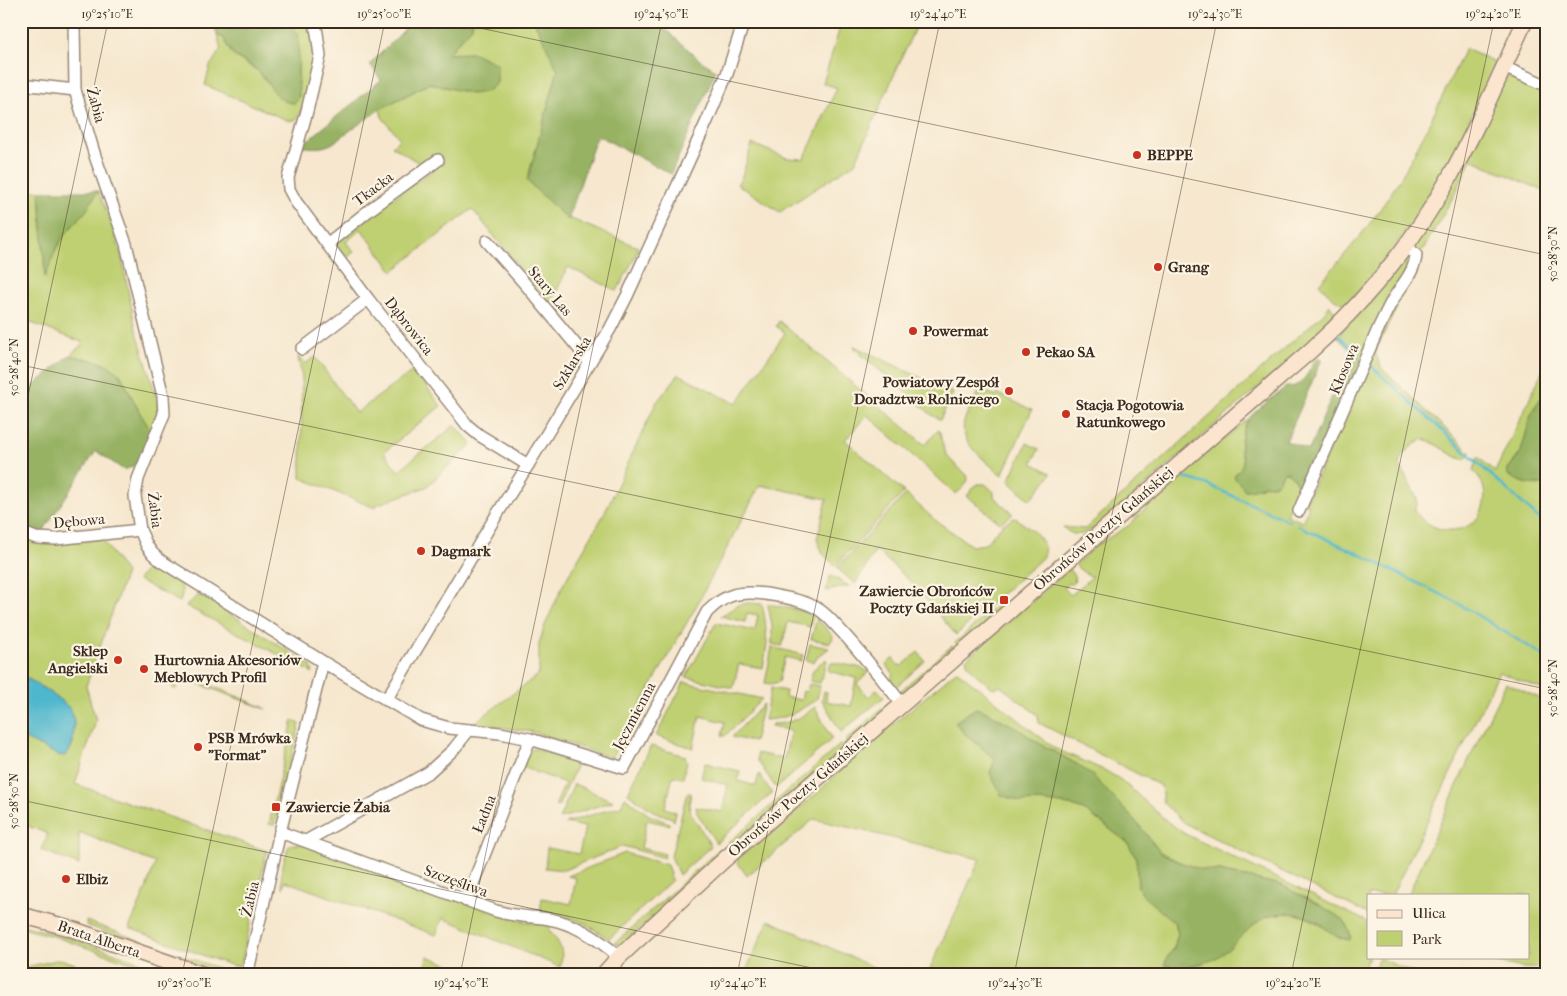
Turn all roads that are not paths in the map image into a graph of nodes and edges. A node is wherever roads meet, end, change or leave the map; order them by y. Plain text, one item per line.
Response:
1 (74, 21) edge
2 (314, 21) edge
3 (744, 21) edge
4 (1525, 21) edge
5 (1503, 67) junction
6 (21, 84) edge
7 (1546, 85) edge
8 (75, 90) junction
9 (438, 160) dead end
10 (487, 241) dead end
11 (327, 244) junction
12 (1405, 245) junction
13 (368, 299) junction
14 (302, 349) dead end
15 (590, 362) junction
16 (528, 466) junction
17 (1299, 511) dead end
18 (140, 530) junction
19 (21, 532) edge
20 (323, 662) junction
21 (386, 700) junction
22 (902, 704) junction
23 (469, 730) junction
24 (530, 739) junction
25 (280, 832) junction
26 (306, 841) junction
27 (466, 901) junction
28 (21, 915) edge
29 (619, 957) junction
30 (204, 975) edge
31 (247, 975) edge
32 (603, 975) edge

1 - 8 street, Żabia
2 - 11 street, Dąbrowica
3 - 15 street, Szklarska
4 - 5 street, Obrońców Poczty Gdańskiej
5 - 7 street
5 - 12 street, Obrońców Poczty Gdańskiej
6 - 8 street
8 - 18 street, Żabia
9 - 11 street, Tkacka
10 - 15 street, Stary Las
11 - 13 street, Dąbrowica
12 - 17 street, Kłosowa
12 - 22 street, Obrońców Poczty Gdańskiej
13 - 14 street
13 - 16 street, Dąbrowica
15 - 16 street, Szklarska
16 - 21 street, Szklarska
18 - 19 street, Dębowa
18 - 20 street, Żabia
20 - 21 street, Jęczmienna
20 - 25 street, Żabia
21 - 23 street, Jęczmienna
22 - 24 street, Jęczmienna
22 - 29 street, Obrońców Poczty Gdańskiej
23 - 24 street, Jęczmienna
23 - 26 street
24 - 27 street, Ładna
25 - 26 street, Szczęśliwa
25 - 31 street, Żabia
26 - 27 street, Szczęśliwa
27 - 29 street, Szczęśliwa
28 - 30 street, Brata Alberta
29 - 32 street, Obrońców Poczty Gdańskiej

